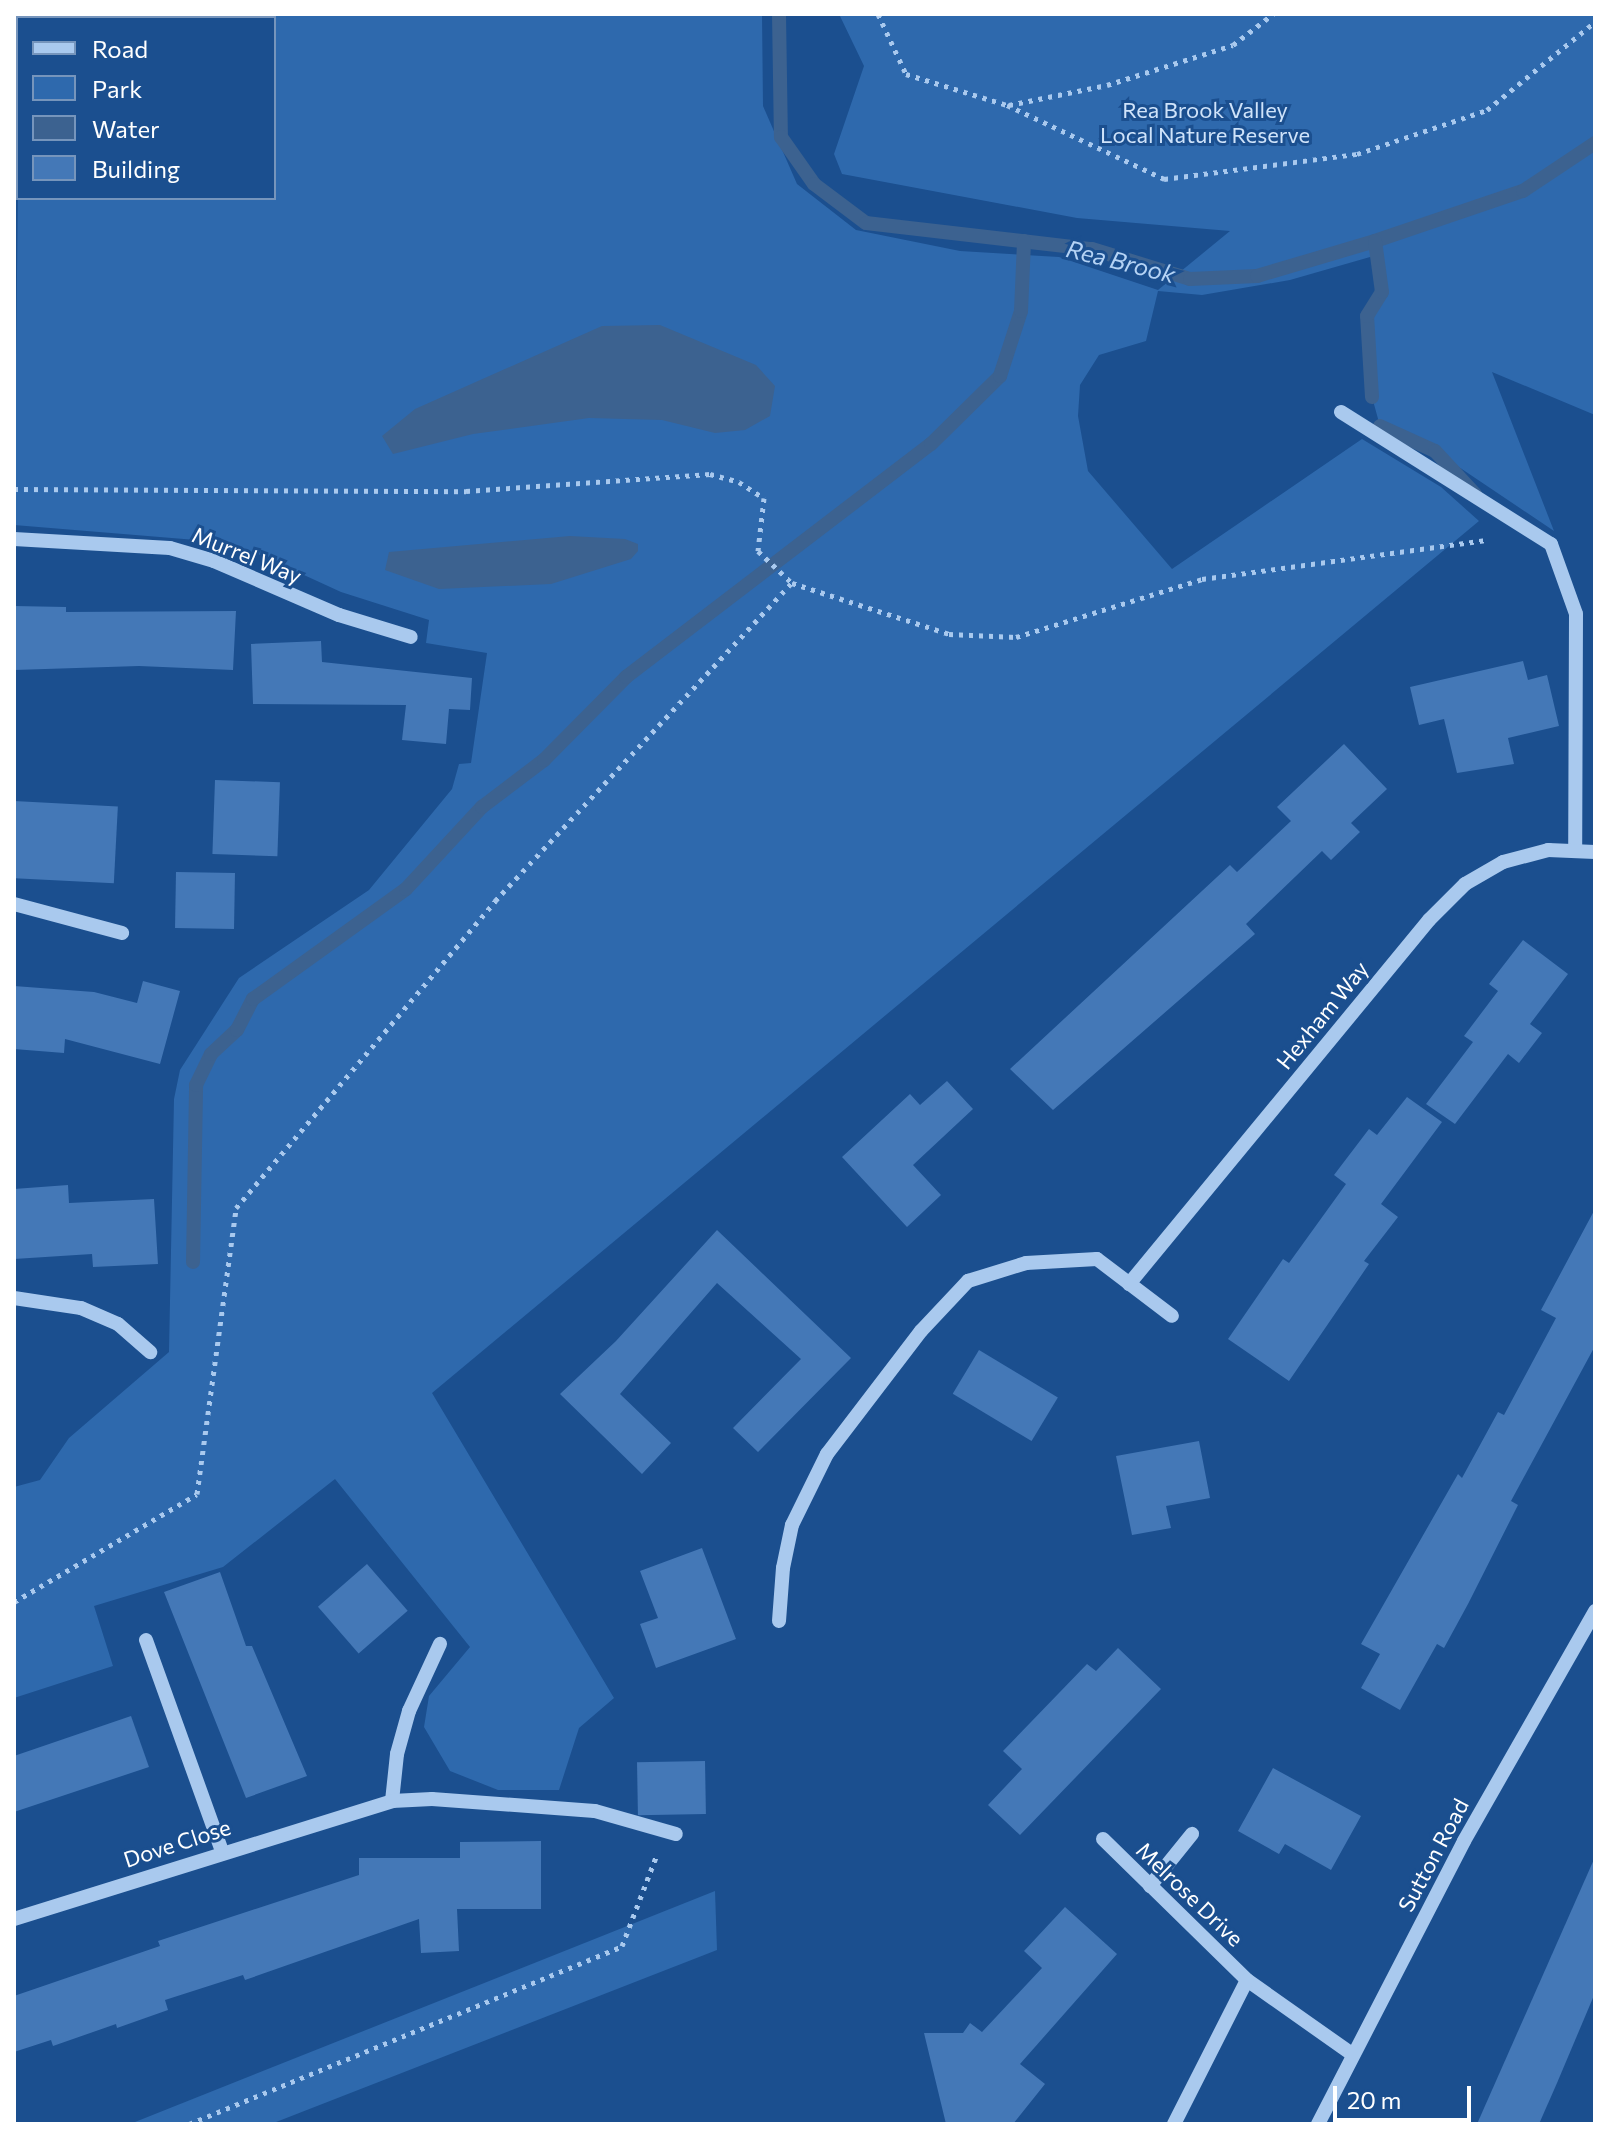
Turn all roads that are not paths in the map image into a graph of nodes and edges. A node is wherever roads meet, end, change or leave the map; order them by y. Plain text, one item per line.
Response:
1 (1341, 412) dead end
2 (14, 539) edge
3 (411, 637) dead end
4 (1575, 851) junction
5 (1595, 852) edge
6 (14, 904) edge
7 (122, 933) dead end
8 (1129, 1284) junction
9 (14, 1298) edge
10 (1172, 1316) dead end
11 (150, 1352) dead end
12 (1595, 1611) edge
13 (779, 1621) dead end
14 (146, 1640) dead end
15 (440, 1644) dead end
16 (392, 1801) junction
17 (671, 1832) road end
18 (1192, 1834) dead end
19 (1103, 1839) dead end
20 (222, 1851) junction
21 (1150, 1886) junction
22 (14, 1919) edge
23 (1247, 1980) junction
24 (1352, 2054) junction
25 (1174, 2124) edge
26 (1318, 2124) edge

1 - 4 street
2 - 3 street, Murrel Way
4 - 5 street, Hexham Way
4 - 8 street, Hexham Way
6 - 7 street
8 - 10 street
8 - 13 street
9 - 11 street
12 - 24 street, Sutton Road
14 - 20 street
15 - 16 street
16 - 17 street, Dove Close
16 - 20 street, Dove Close
18 - 21 street
19 - 21 street, Melrose Drive
20 - 22 street, Dove Close
21 - 23 street, Melrose Drive
23 - 24 street, Melrose Drive
23 - 25 street, Melrose Drive
24 - 26 street, Sutton Road

